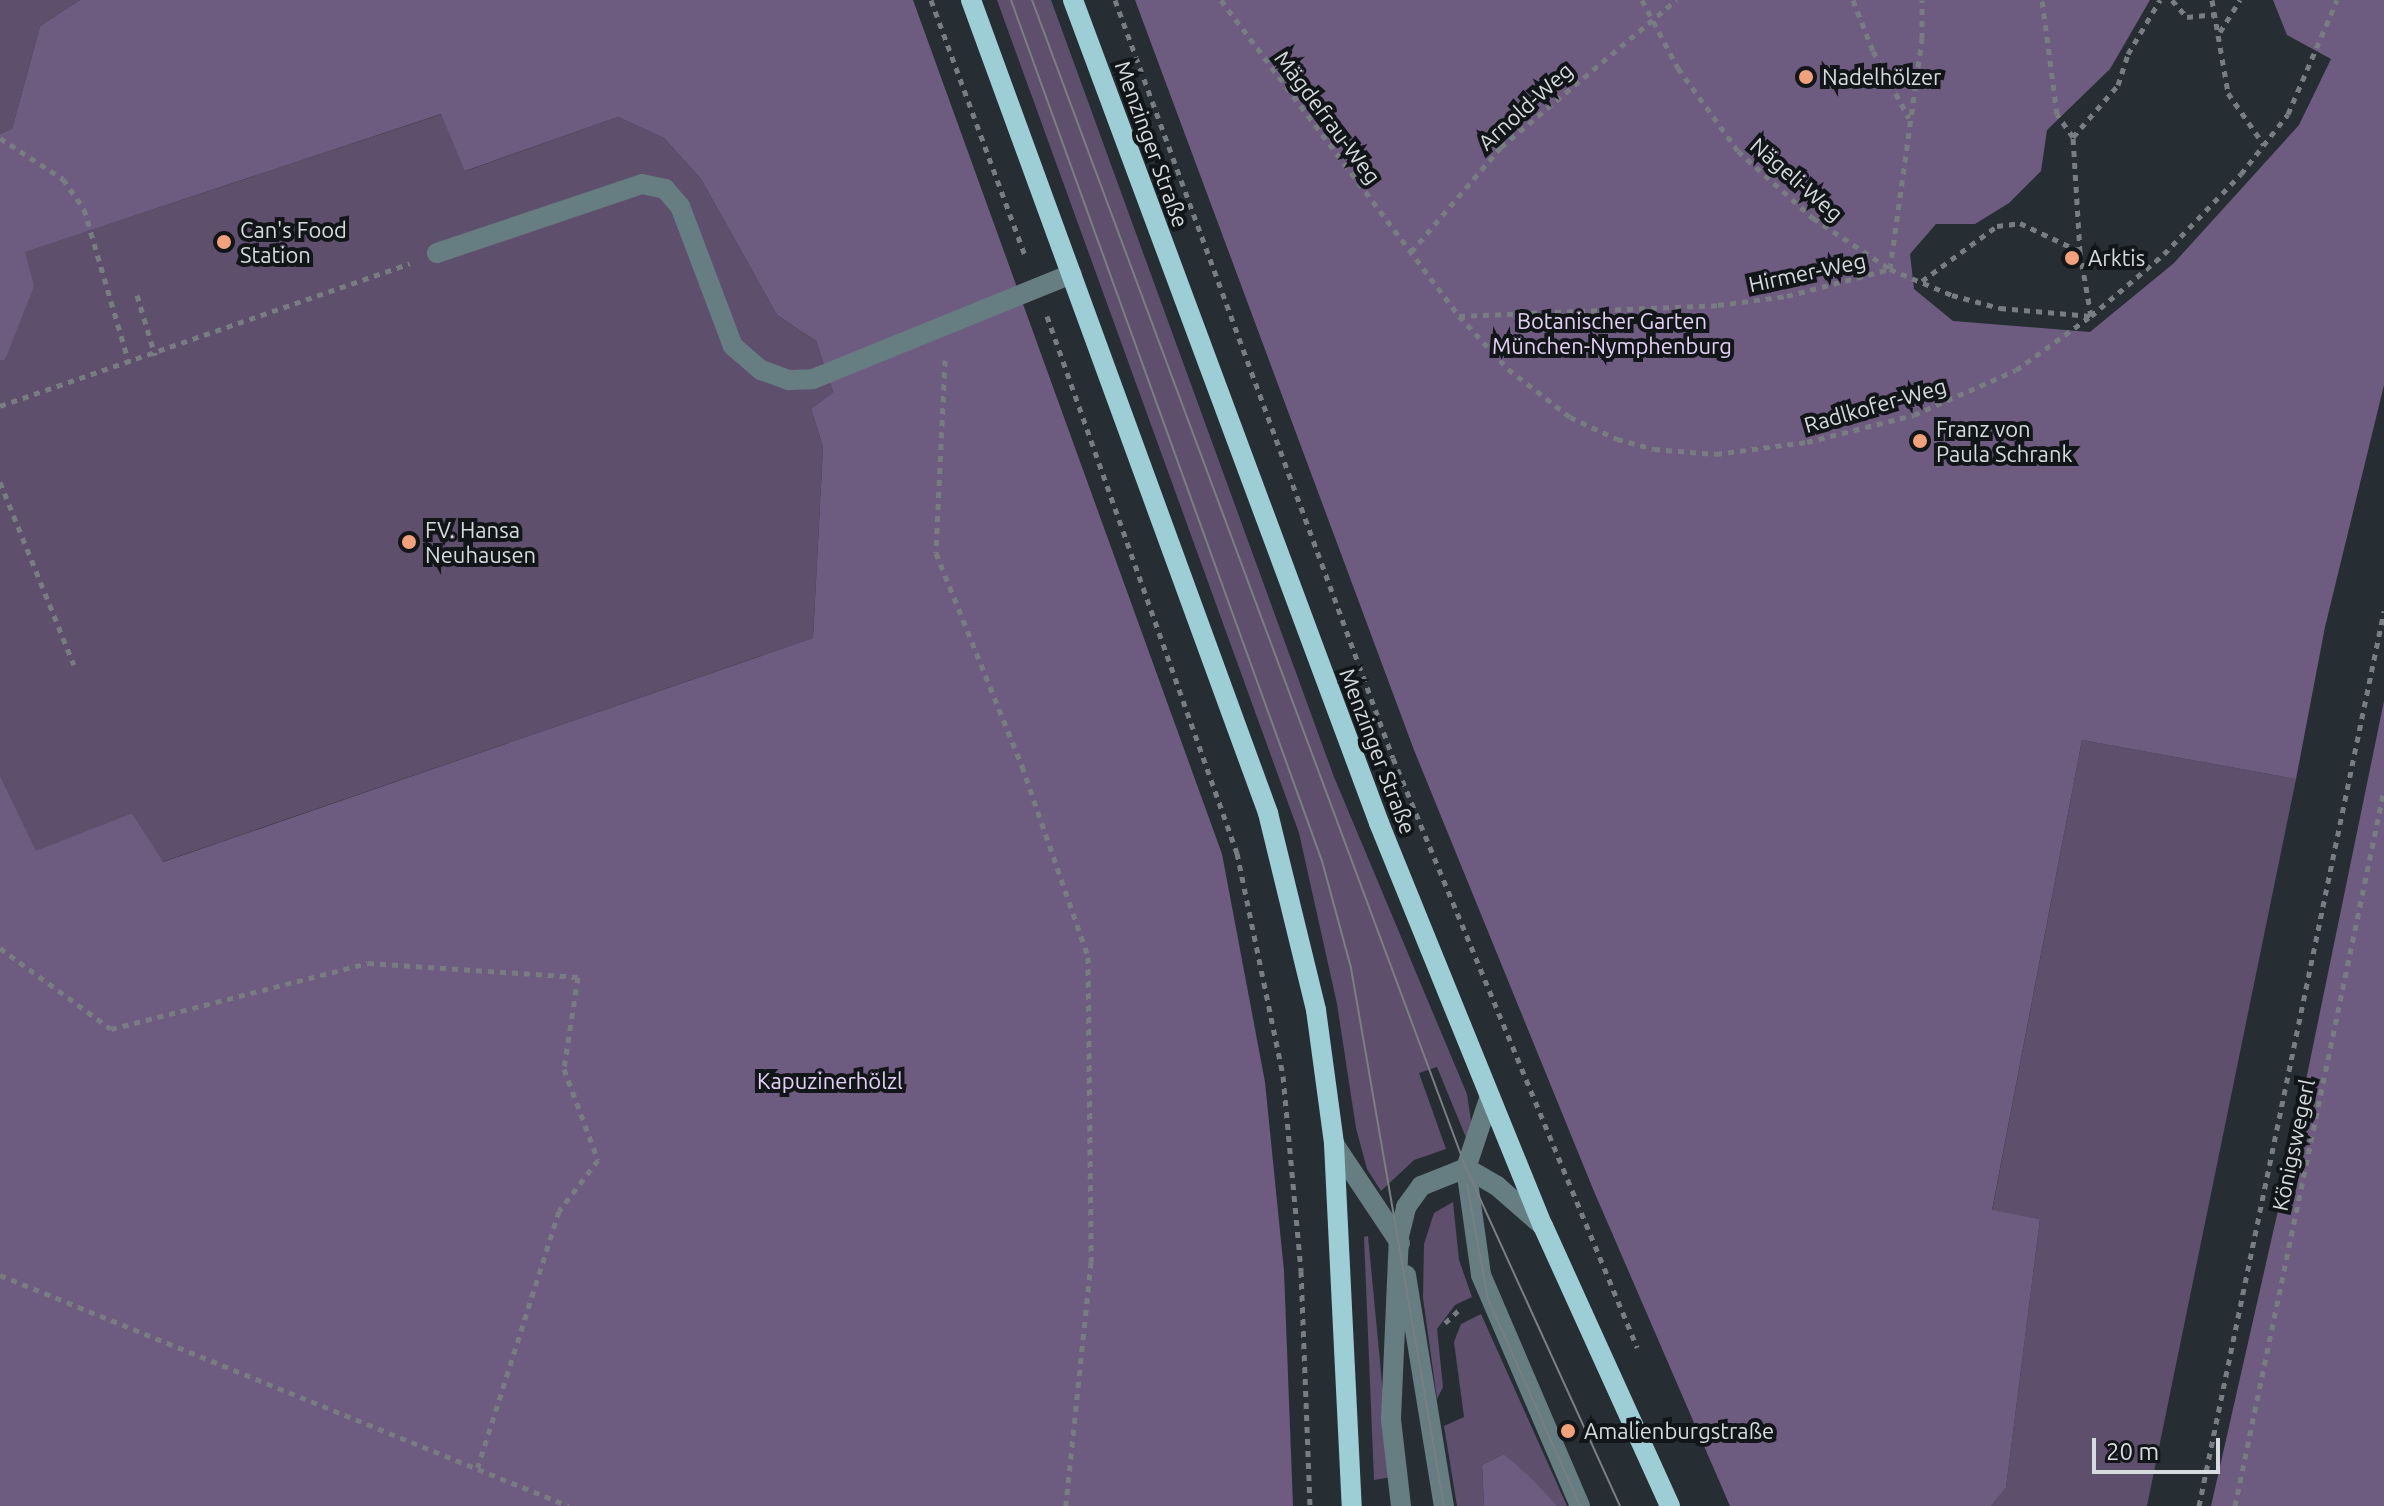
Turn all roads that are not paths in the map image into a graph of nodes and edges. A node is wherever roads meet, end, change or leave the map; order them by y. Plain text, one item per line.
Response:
1 (971, 0) edge
2 (1073, 0) edge
3 (437, 253) road end
4 (1072, 274) junction
5 (1489, 1099) junction
6 (1334, 1144) junction
7 (1466, 1168) junction
8 (1543, 1226) junction
9 (1399, 1236) junction
10 (1352, 1506) edge
11 (1401, 1506) edge
12 (1444, 1506) edge
13 (1580, 1506) edge
14 (1670, 1506) edge

1 - 4 main road
2 - 5 main road, Menzinger Straße
3 - 4 lane
4 - 6 main road
5 - 7 lane
5 - 8 main road, Menzinger Straße
6 - 9 lane
6 - 10 main road
7 - 8 lane
7 - 9 lane
7 - 13 lane
8 - 14 main road, Menzinger Straße
9 - 11 lane
9 - 12 lane

